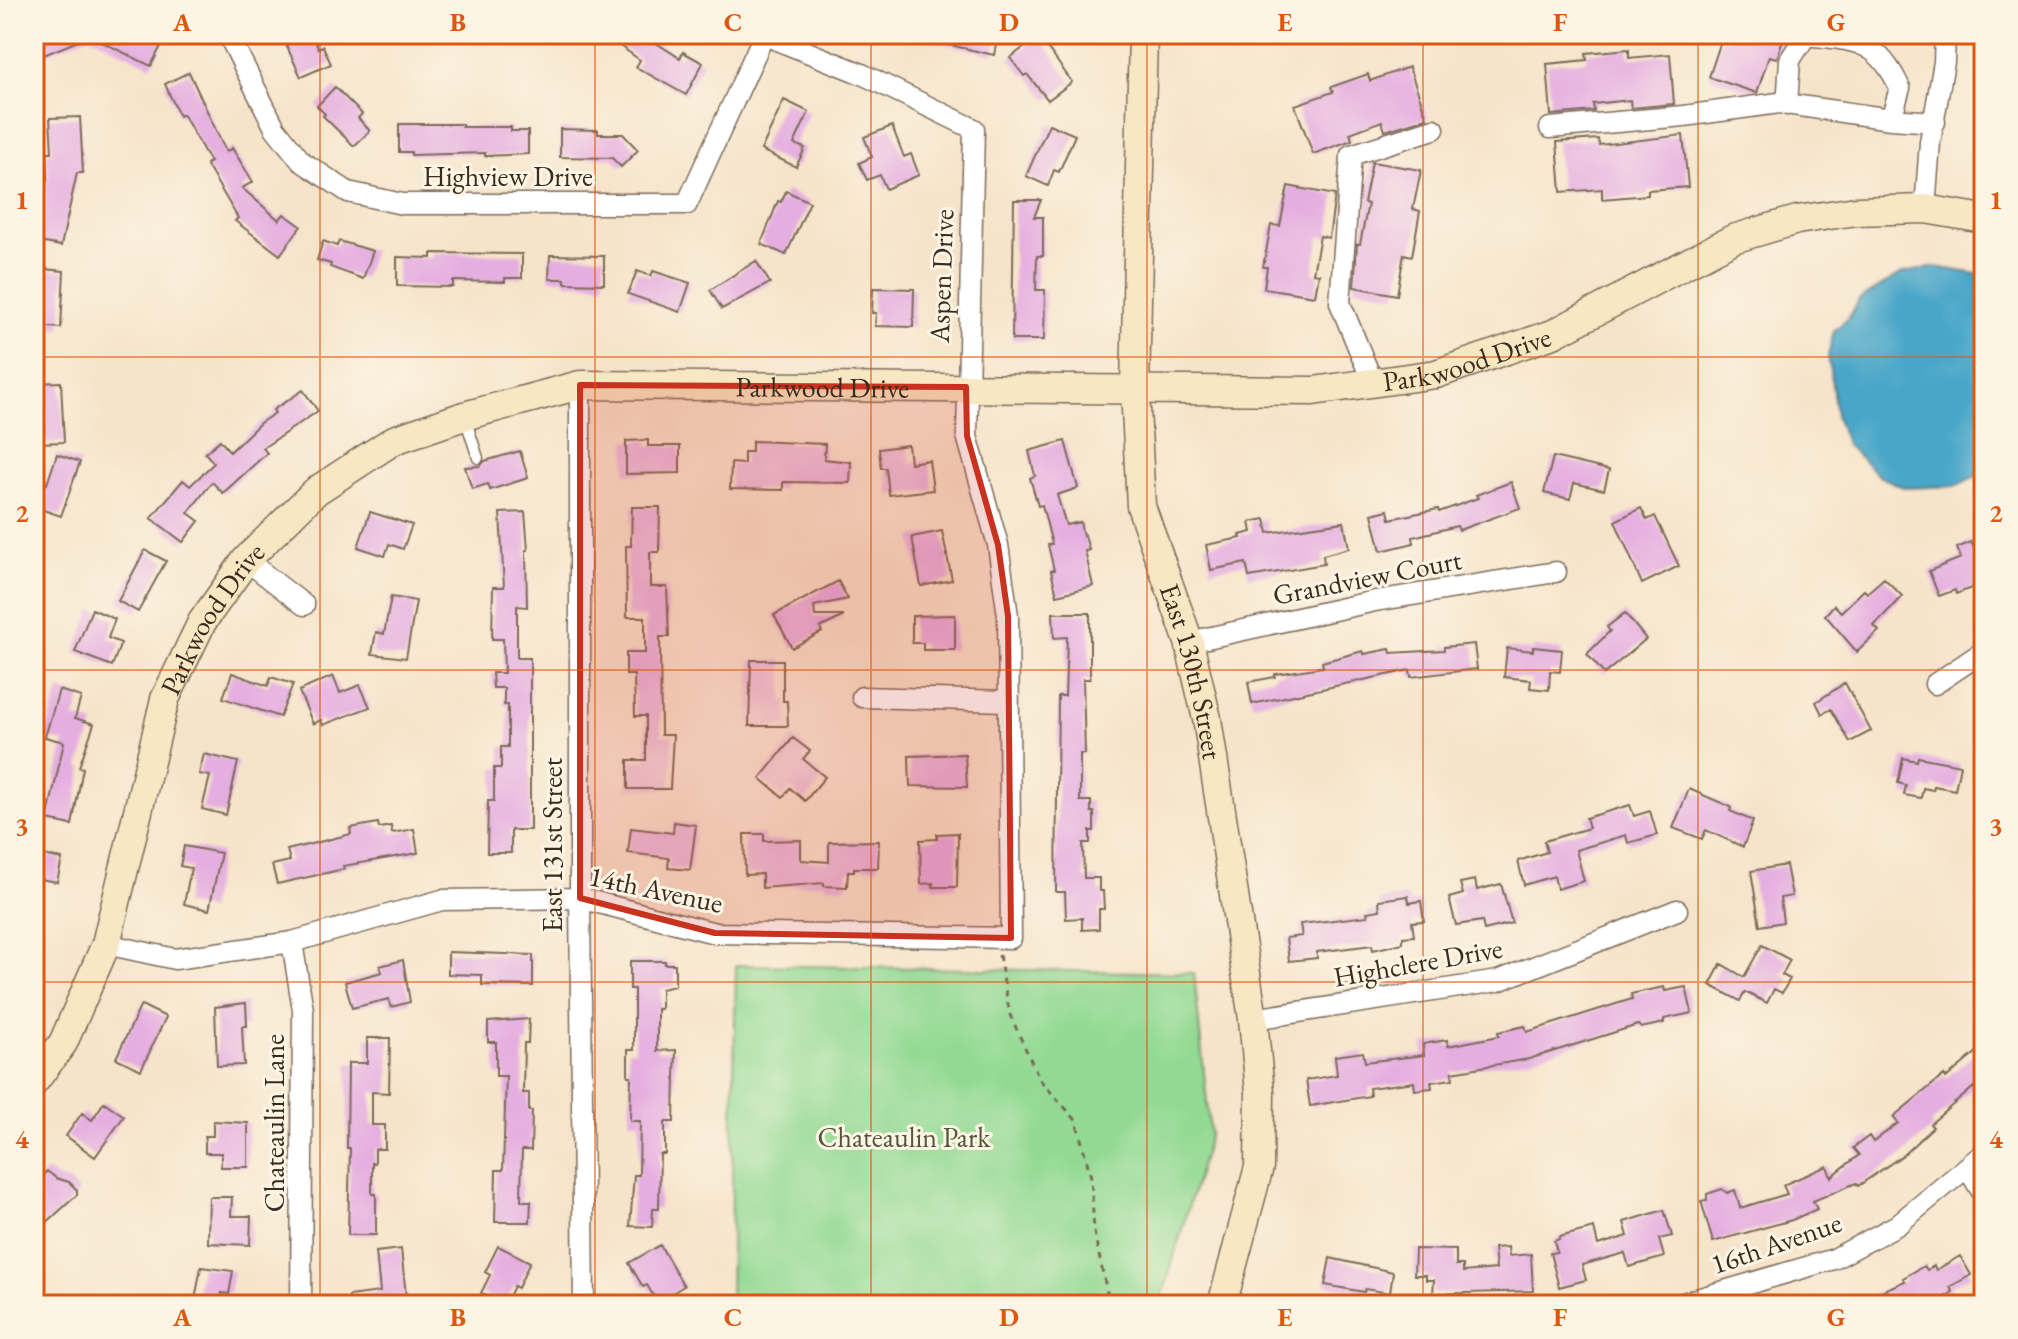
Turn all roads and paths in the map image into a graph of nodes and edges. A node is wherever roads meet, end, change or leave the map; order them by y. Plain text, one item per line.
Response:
1 (228, 34) edge
2 (1143, 34) edge
3 (1945, 34) edge
4 (763, 35) edge
5 (1787, 105) junction
6 (1891, 119) junction
7 (1935, 122) junction
8 (1550, 128) dead end
9 (1434, 129) dead end
10 (1925, 209) junction
11 (1984, 219) edge
12 (1373, 383) junction
13 (580, 385) junction
14 (966, 387) junction
15 (1135, 389) junction
16 (464, 416) junction
17 (478, 458) dead end
18 (246, 560) junction
19 (1556, 572) dead end
20 (304, 605) dead end
21 (1189, 642) junction
22 (1984, 651) edge
23 (1935, 684) dead end
24 (862, 697) dead end
25 (1006, 701) junction
26 (580, 898) junction
27 (1677, 910) dead end
28 (1003, 938) junction
29 (292, 942) junction
30 (106, 944) junction
31 (1253, 1019) junction
32 (34, 1082) edge
33 (1984, 1153) edge
34 (1967, 1167) junction
35 (1984, 1195) edge
36 (1227, 1304) edge
37 (301, 1305) edge
38 (584, 1305) edge
39 (1102, 1305) edge
40 (1676, 1305) edge

1 - 4 street, Highview Drive
2 - 15 street, East 130th Street
3 - 7 street
4 - 14 street, Aspen Drive
5 - 6 street
5 - 6 street
5 - 8 street
6 - 7 street
7 - 10 street
9 - 12 street
10 - 11 street, Parkwood Drive
10 - 12 street, Parkwood Drive
12 - 15 street, Parkwood Drive
13 - 14 street, Parkwood Drive
13 - 16 street, Parkwood Drive
13 - 26 street, East 131st Street
14 - 15 street, Parkwood Drive
14 - 25 street, Aspen Drive
15 - 21 street, East 130th Street
16 - 17 lane
16 - 18 street, Parkwood Drive
18 - 20 street
18 - 30 street, Parkwood Drive
19 - 21 street, Grandview Court
21 - 31 street, East 130th Street
22 - 23 street
24 - 25 street
25 - 28 street, Aspen Drive
26 - 28 street, 14th Avenue
26 - 29 street, 14th Avenue
26 - 38 street, East 131st Street
27 - 31 street, Highclere Drive
28 - 39 path
29 - 30 street, 14th Avenue
29 - 37 street, Chateaulin Lane
30 - 32 street, Parkwood Drive
31 - 36 street, East 130th Street
33 - 34 street, 16th Avenue
34 - 35 street
34 - 40 street, 16th Avenue

